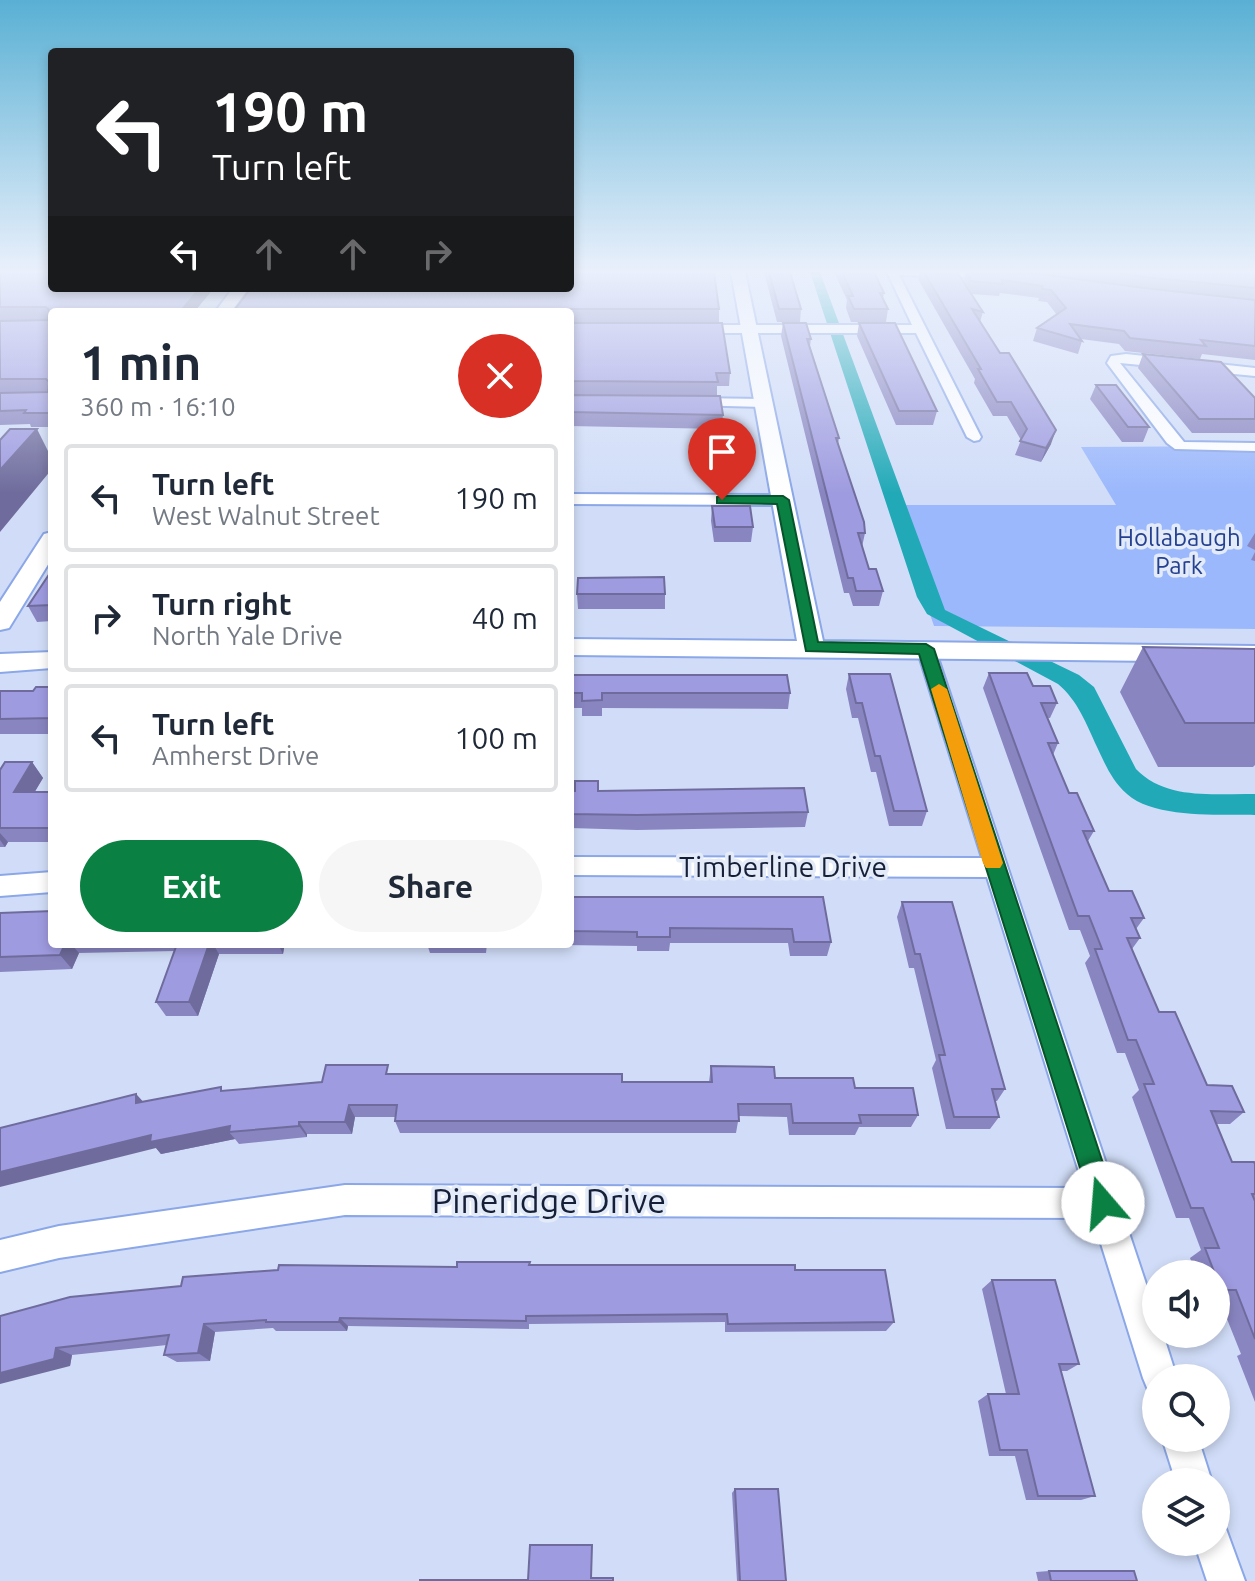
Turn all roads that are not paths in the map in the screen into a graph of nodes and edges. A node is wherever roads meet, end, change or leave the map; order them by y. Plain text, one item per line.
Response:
1 (753, 346) edge
2 (929, 346) edge
3 (1255, 372) edge
4 (685, 402) edge
5 (764, 403) junction
6 (974, 437) dead end
7 (1255, 447) edge
8 (574, 499) edge
9 (783, 500) junction
10 (48, 545) edge
11 (0, 622) edge
12 (574, 647) edge
13 (811, 647) junction
14 (926, 649) junction
15 (1255, 654) edge
16 (48, 660) edge
17 (0, 663) edge
18 (574, 866) edge
19 (995, 868) junction
20 (48, 882) edge
21 (0, 886) edge
22 (1103, 1203) junction
23 (0, 1256) edge
24 (1155, 1364) edge
25 (1218, 1556) edge
26 (1226, 1581) edge

1 - 5 street
2 - 6 street
3 - 7 street
4 - 5 street
5 - 9 street
8 - 9 street
9 - 13 street
10 - 11 street
12 - 13 street
13 - 14 street
14 - 15 street
14 - 19 street
16 - 17 street
18 - 19 street, Timberline Drive
19 - 22 street
20 - 21 street
22 - 23 street, Pineridge Drive
22 - 24 street
25 - 26 street

